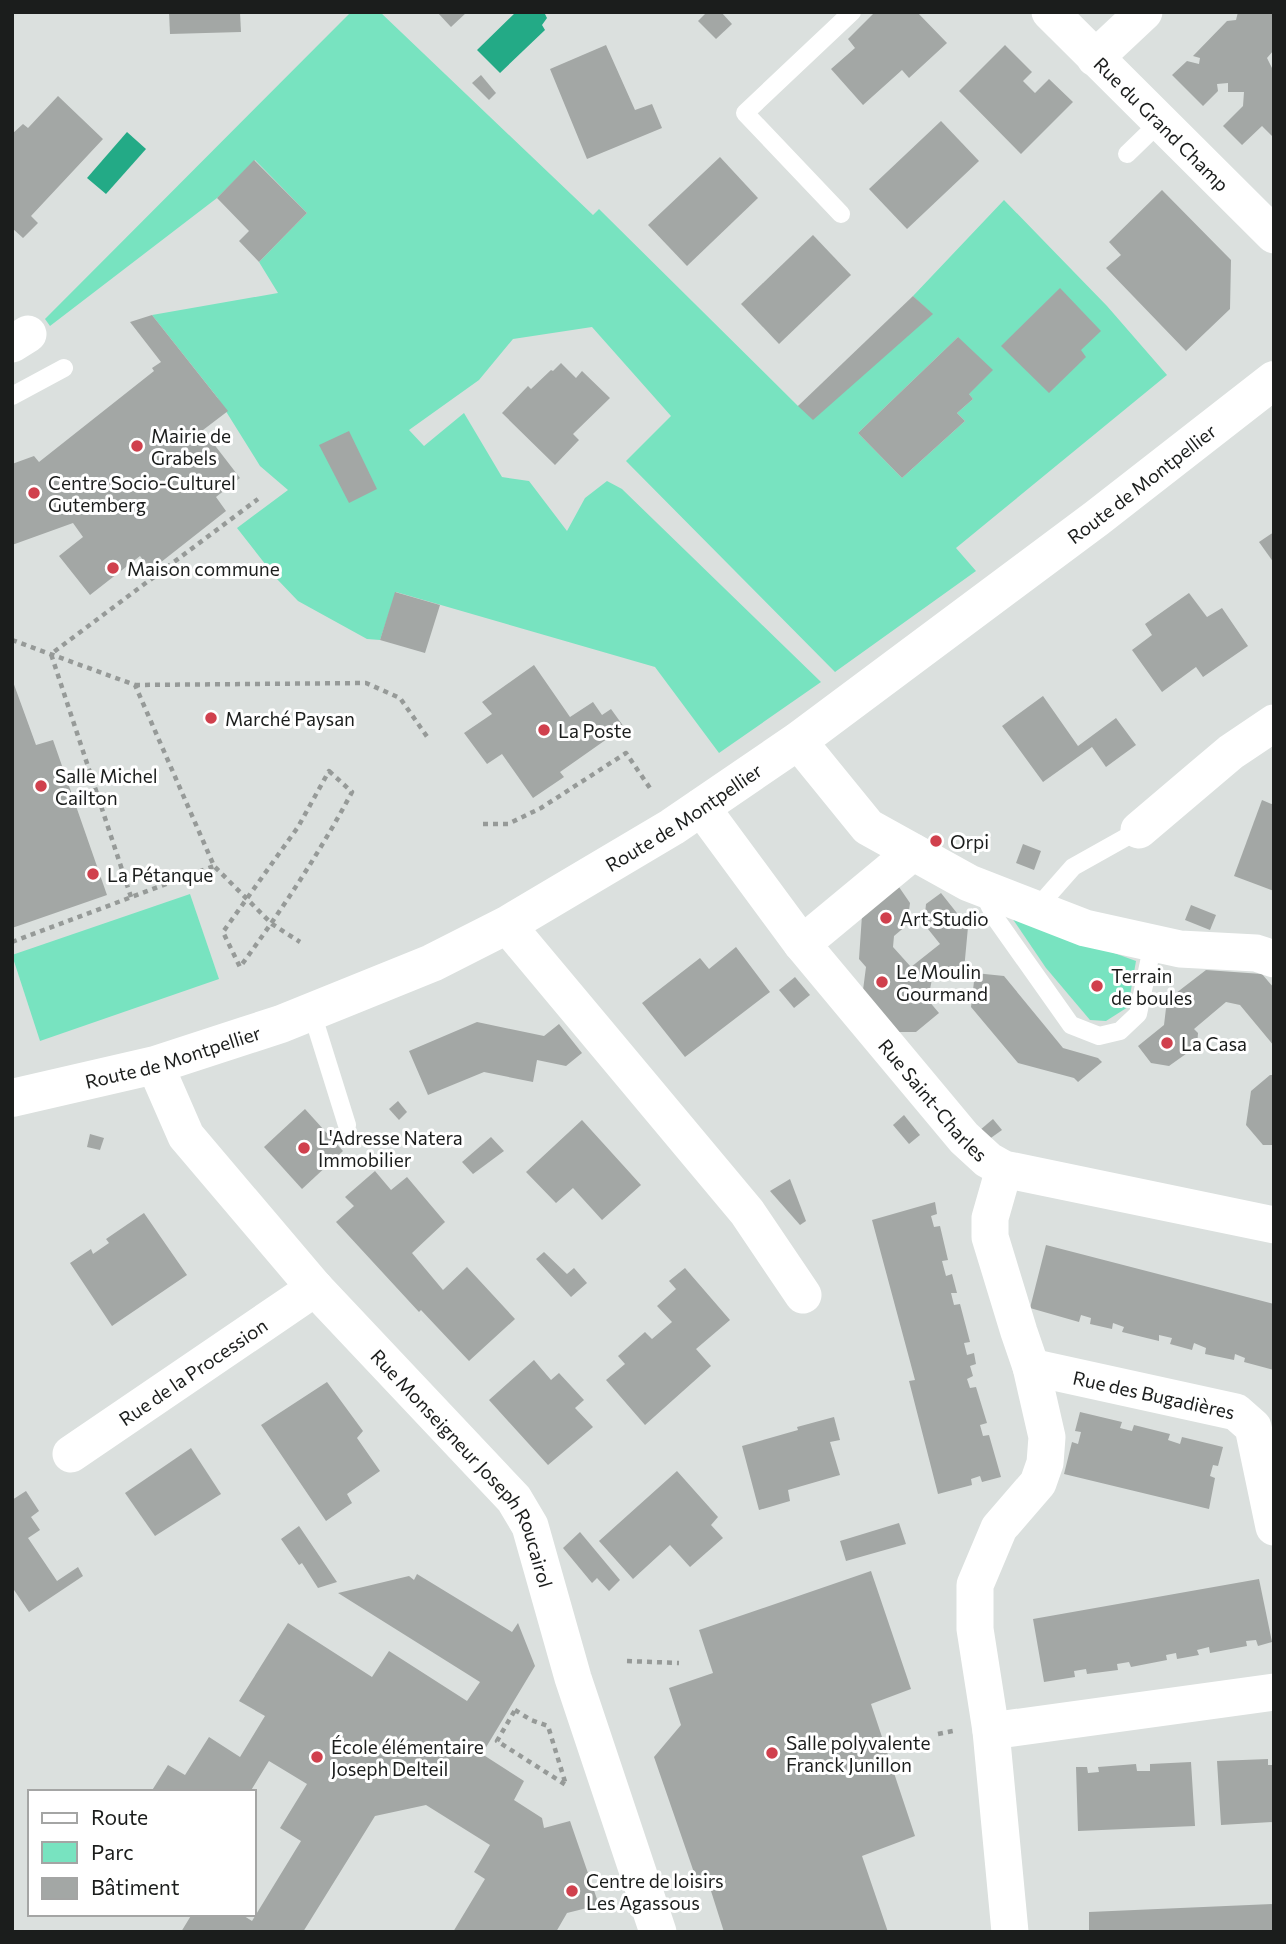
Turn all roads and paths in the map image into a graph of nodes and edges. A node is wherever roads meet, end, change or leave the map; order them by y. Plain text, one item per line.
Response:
1 (852, 12) edge
2 (1050, 12) edge
3 (1144, 12) edge
4 (1095, 58) junction
5 (1159, 123) junction
6 (1127, 155) dead end
7 (841, 214) dead end
8 (1274, 235) edge
9 (64, 368) dead end
10 (1274, 380) edge
11 (12, 396) edge
12 (258, 499) dead end
13 (12, 640) edge
14 (51, 654) junction
15 (135, 685) junction
16 (1274, 723) edge
17 (428, 738) dead end
18 (798, 741) junction
19 (645, 781) dead end
20 (701, 807) junction
21 (483, 824) dead end
22 (1139, 831) joint
23 (912, 852) junction
24 (214, 866) junction
25 (980, 888) junction
26 (131, 897) junction
27 (247, 900) junction
28 (1036, 909) junction
29 (272, 924) junction
30 (507, 925) junction
31 (12, 942) edge
32 (300, 942) dead end
33 (1153, 943) junction
34 (802, 944) junction
35 (1274, 959) edge
36 (312, 1013) junction
37 (155, 1065) junction
38 (12, 1098) edge
39 (347, 1125) dead end
40 (1004, 1169) junction
41 (1274, 1225) edge
42 (315, 1288) junction
43 (803, 1295) dead end
44 (1031, 1367) junction
45 (71, 1454) dead end
46 (1274, 1527) edge
47 (627, 1661) dead end
48 (679, 1663) dead end
49 (1274, 1692) edge
50 (541, 1723) dead end
51 (548, 1726) dead end
52 (991, 1731) junction
53 (658, 1932) edge
54 (1010, 1932) edge

1 - 7 lane
2 - 4 street, Rue du Grand Champ
3 - 4 street
4 - 5 street, Rue du Grand Champ
5 - 6 lane
5 - 8 street, Rue du Grand Champ
9 - 11 lane
10 - 18 street, Route de Montpellier
12 - 14 path
13 - 14 path
14 - 15 path
14 - 26 path
15 - 17 path
15 - 24 path
16 - 22 street
18 - 20 street, Route de Montpellier
18 - 23 street
19 - 21 path
20 - 30 street, Route de Montpellier
20 - 34 street, Rue Saint-Charles
22 - 28 lane
23 - 25 street
23 - 34 street
24 - 26 path
24 - 27 path
25 - 28 street
25 - 33 lane
26 - 31 path
27 - 29 path
27 - 29 path
27 - 29 path
28 - 33 street
29 - 32 path
30 - 36 street, Route de Montpellier
30 - 43 street
33 - 35 street
34 - 40 street, Rue Saint-Charles
36 - 37 street, Route de Montpellier
36 - 39 lane
37 - 38 street, Route de Montpellier
37 - 42 street, Rue Monseigneur Joseph Roucairol
40 - 41 street, Rue Saint-Charles
40 - 44 street
42 - 45 street, Rue de la Procession
42 - 53 street, Rue Monseigneur Joseph Roucairol
44 - 46 street, Rue des Bugadières
44 - 52 street
47 - 48 path
49 - 52 street
50 - 51 path
52 - 54 street

